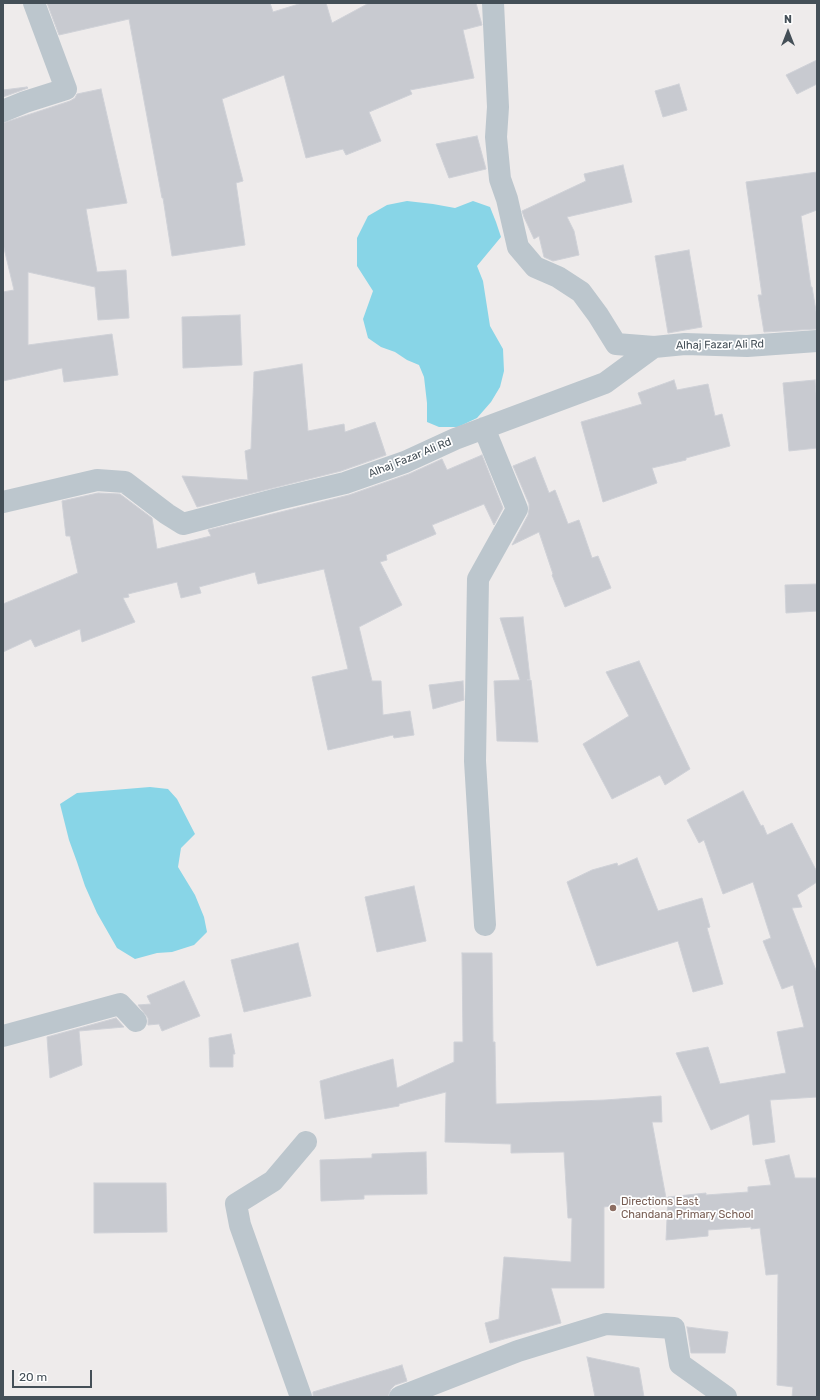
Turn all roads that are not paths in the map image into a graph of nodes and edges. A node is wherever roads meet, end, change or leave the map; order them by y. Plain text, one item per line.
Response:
1 (34, 3) edge
2 (493, 3) edge
3 (3, 111) edge
4 (817, 341) edge
5 (654, 347) junction
6 (484, 428) junction
7 (3, 502) edge
8 (485, 925) dead end
9 (136, 1021) dead end
10 (3, 1036) edge
11 (306, 1142) dead end
12 (301, 1397) edge
13 (400, 1397) edge
14 (726, 1397) edge

1 - 3 street
2 - 5 street
4 - 5 street, Alhaj Fazar Ali Rd
5 - 6 street, Alhaj Fazar Ali Rd
6 - 7 street, Alhaj Fazar Ali Rd
6 - 8 street
9 - 10 street
11 - 12 street
13 - 14 street

